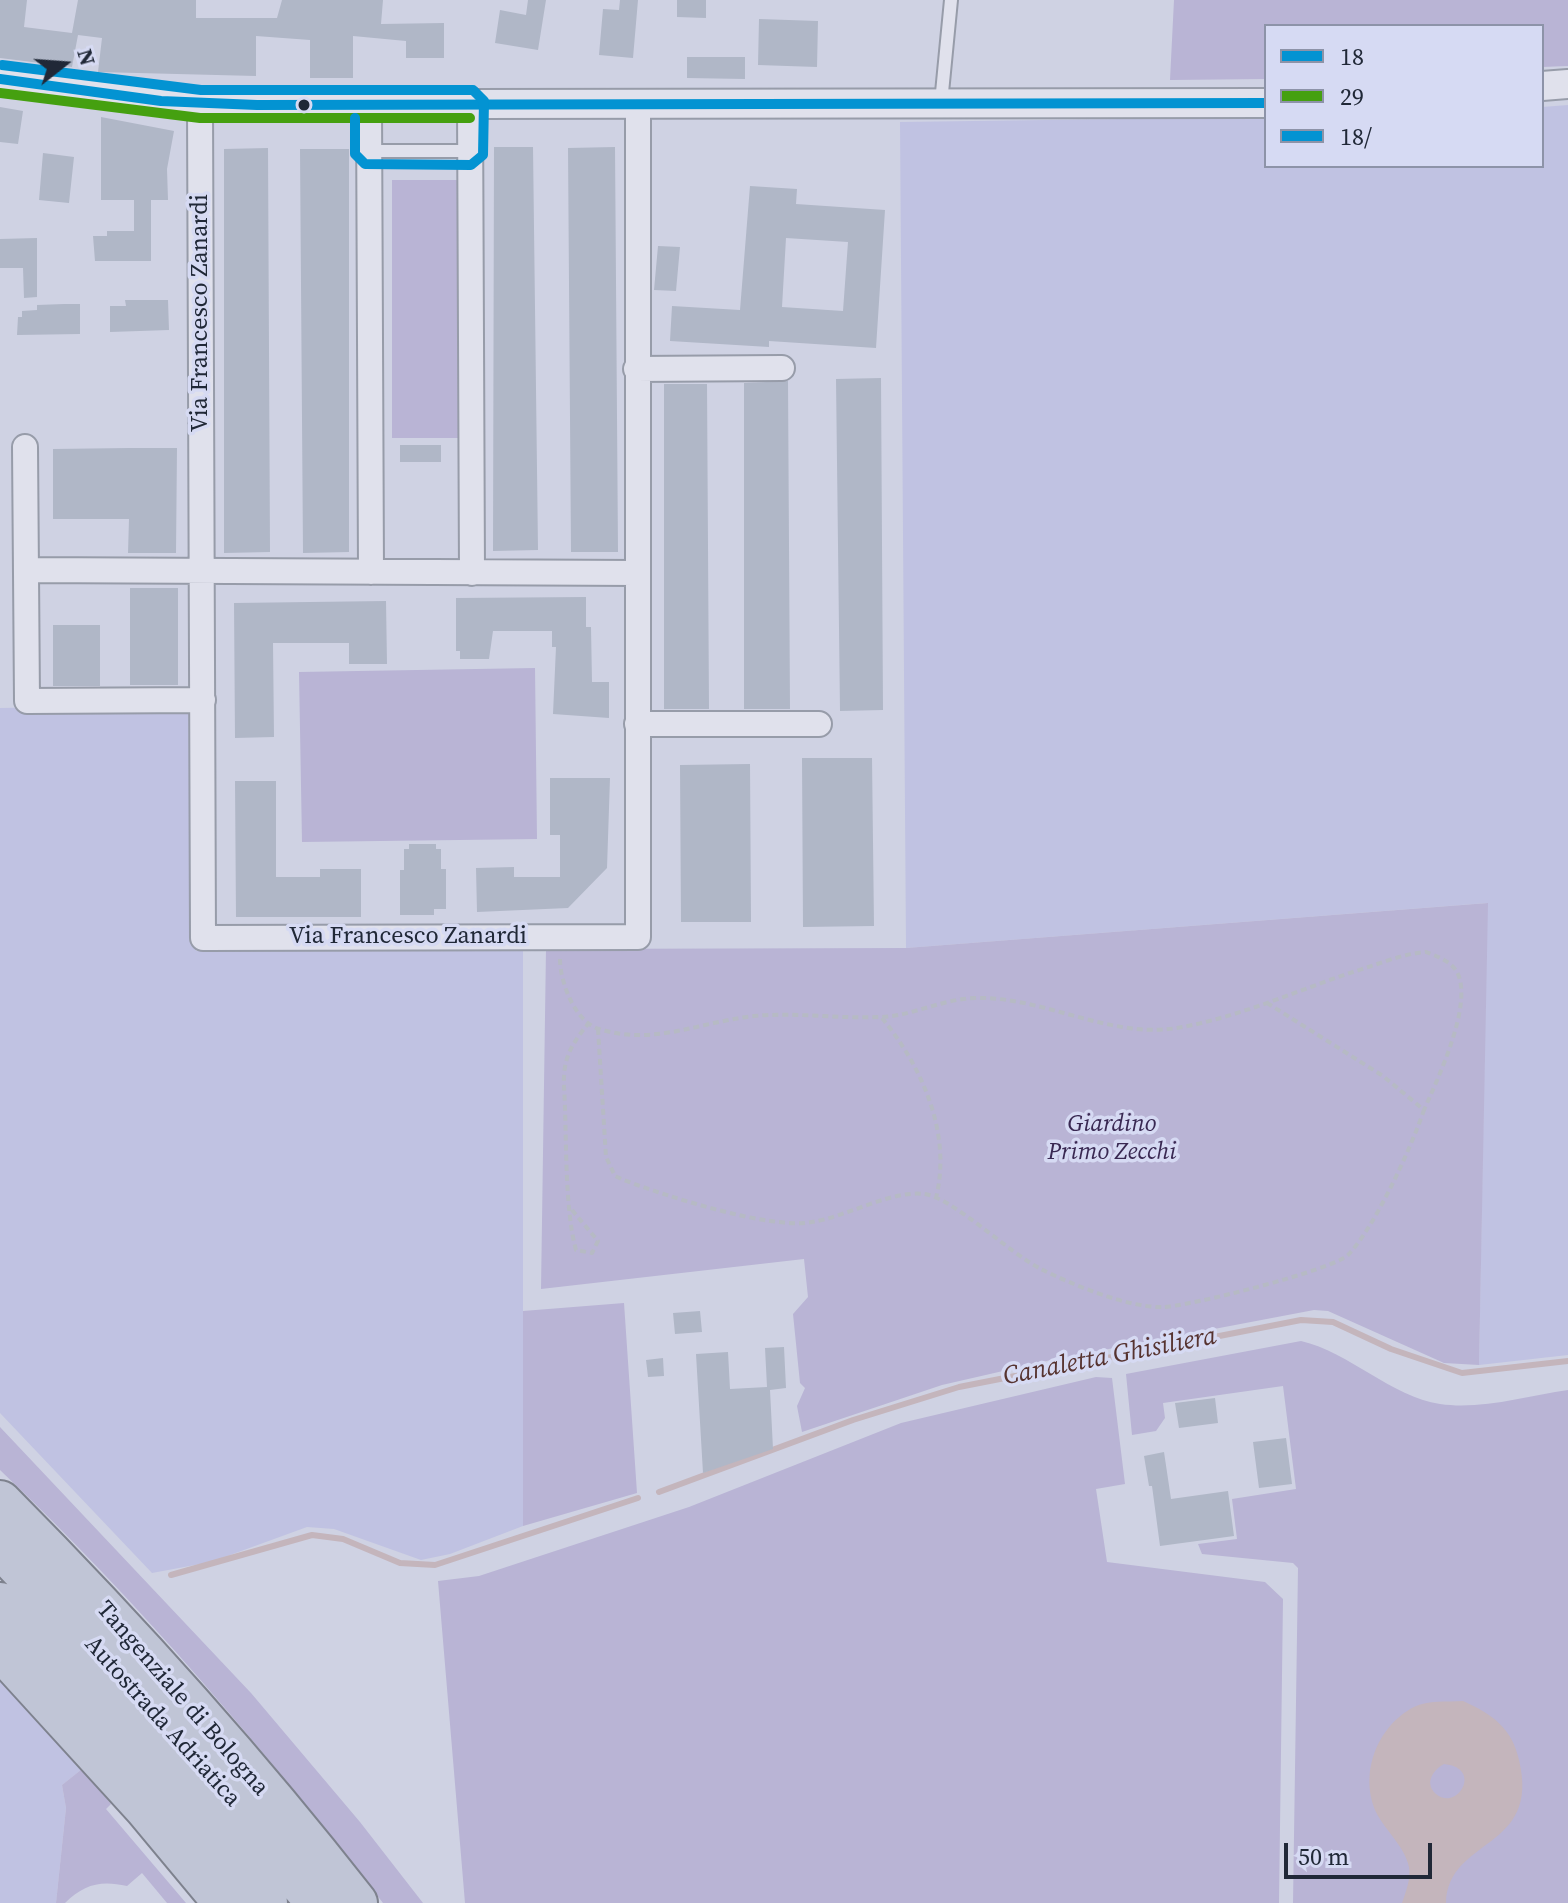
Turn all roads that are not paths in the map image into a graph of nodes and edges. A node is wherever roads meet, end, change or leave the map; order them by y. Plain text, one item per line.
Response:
1 (951, 0) edge
2 (0, 79) edge
3 (1568, 84) edge
4 (1544, 86) edge
5 (1264, 103) edge
6 (200, 104) junction
7 (470, 104) junction
8 (638, 104) junction
9 (369, 105) junction
10 (941, 106) junction
11 (369, 151) junction
12 (470, 151) junction
13 (782, 368) dead end
14 (636, 369) junction
15 (25, 447) dead end
16 (27, 570) junction
17 (201, 571) junction
18 (371, 572) junction
19 (472, 573) junction
20 (637, 573) junction
21 (203, 700) junction
22 (637, 724) junction
23 (819, 724) dead end
24 (0, 1502) edge
25 (0, 1546) edge
26 (0, 1604) edge
27 (0, 1648) edge
28 (225, 1903) edge
29 (266, 1903) edge
30 (318, 1903) edge
31 (356, 1903) edge

1 - 10 lane
2 - 6 main road
3 - 4 street
5 - 10 street
6 - 9 main road
6 - 17 street, Via Francesco Zanardi
7 - 8 street
7 - 9 main road
7 - 12 street
8 - 10 street
8 - 14 street, Via Francesco Zanardi
9 - 11 street
11 - 12 lane
11 - 18 street
12 - 19 street
13 - 14 street
14 - 20 street, Via Francesco Zanardi
15 - 16 street
16 - 17 street
16 - 21 street
17 - 18 street
17 - 21 street, Via Francesco Zanardi
18 - 19 street
19 - 20 street
20 - 22 street, Via Francesco Zanardi
21 - 22 street, Via Francesco Zanardi
22 - 23 street
24 - 31 highway, Tangenziale di Bologna
25 - 30 highway, Autostrada Adriatica
26 - 29 highway, Autostrada Adriatica
27 - 28 highway

